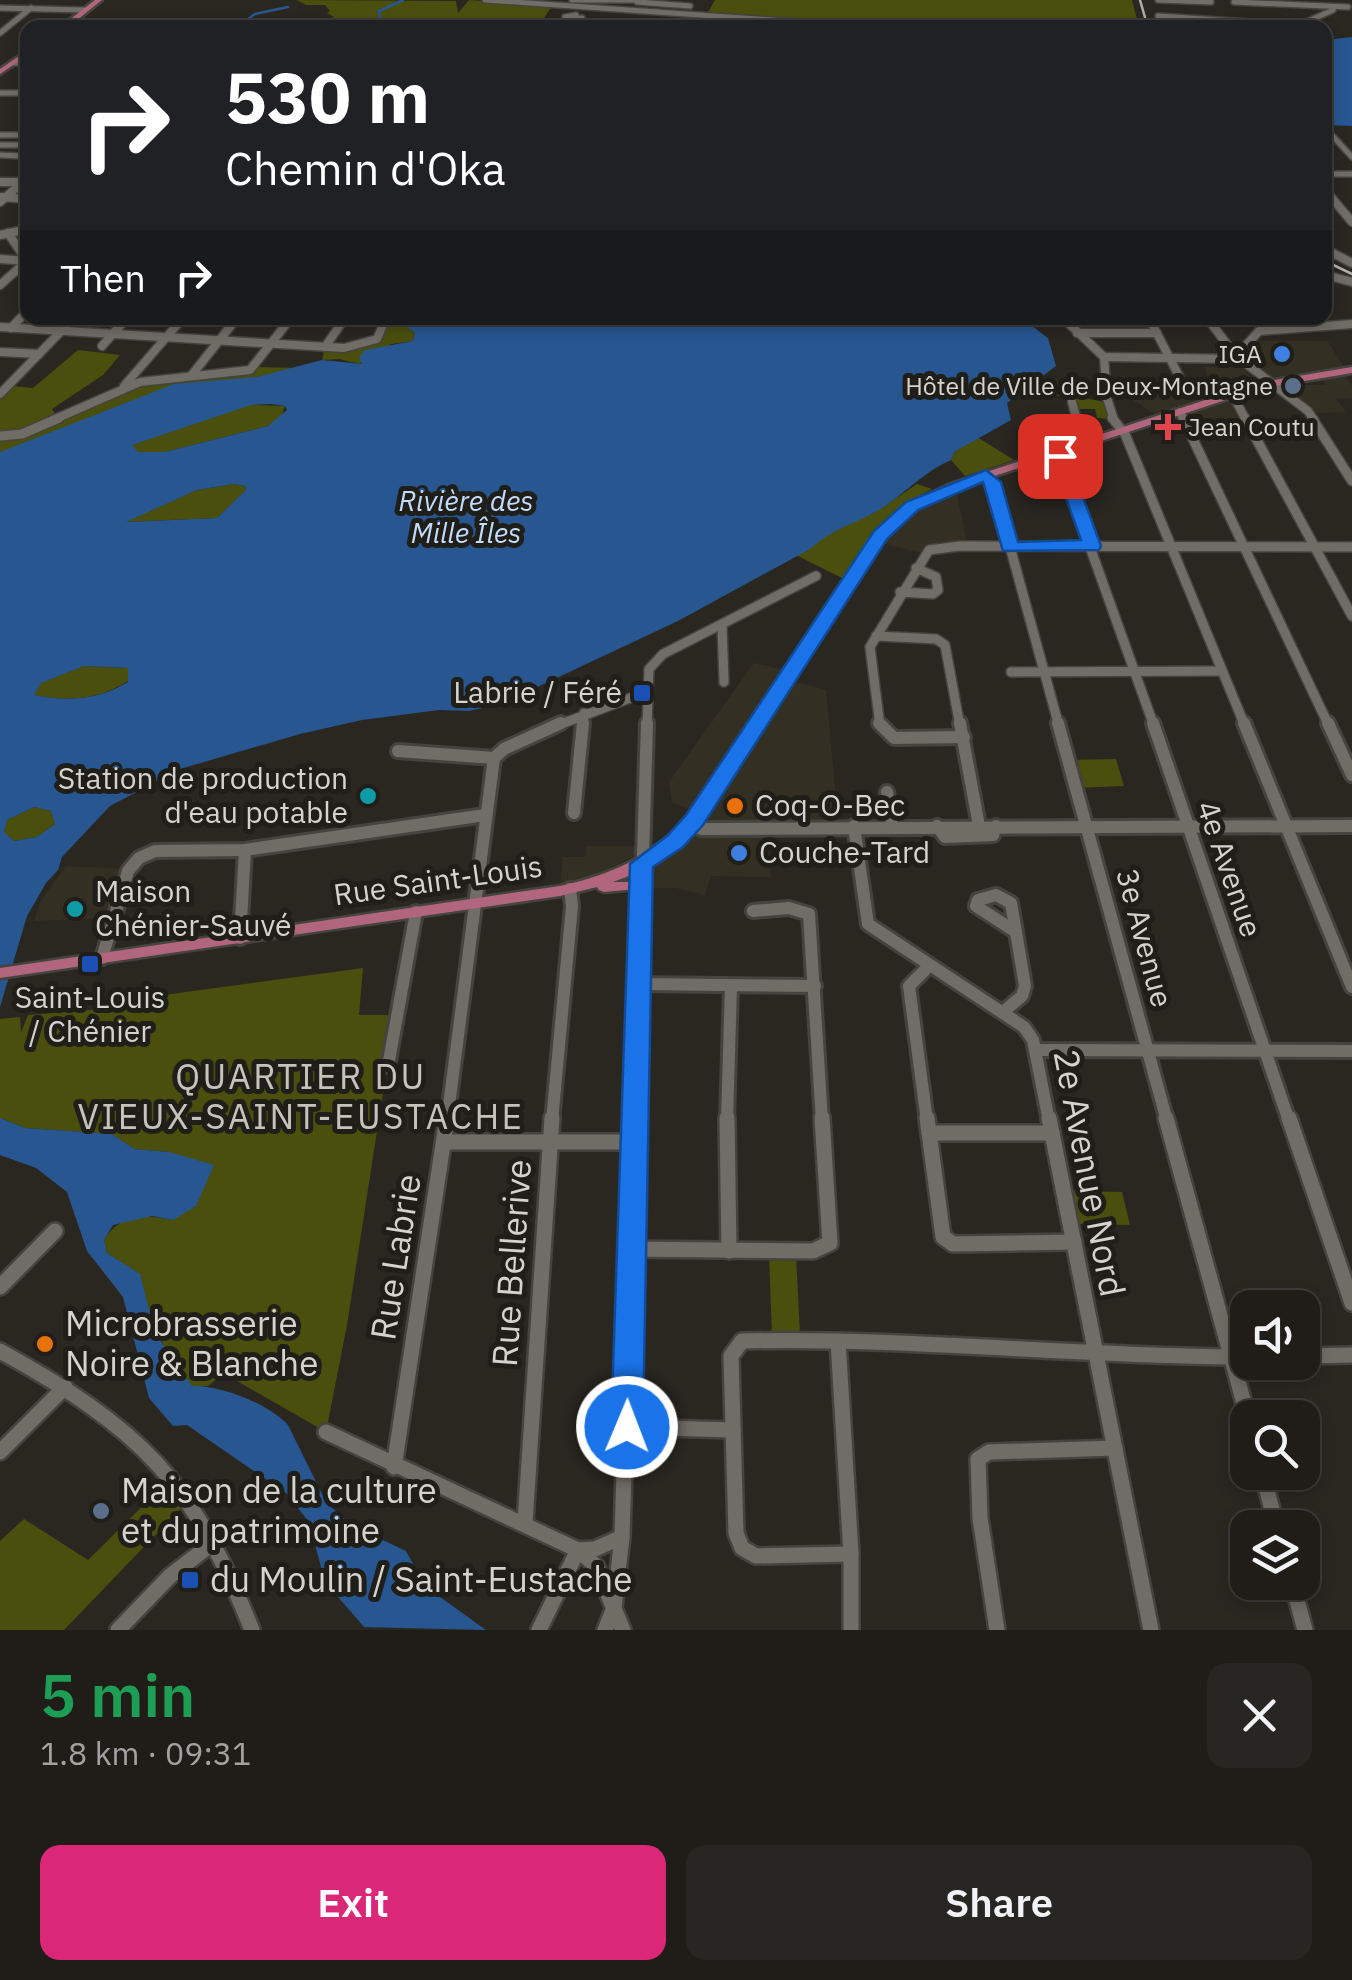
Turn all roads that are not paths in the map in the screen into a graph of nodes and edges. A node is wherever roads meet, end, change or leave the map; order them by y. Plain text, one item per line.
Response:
1 (28, 0) edge
2 (61, 0) edge
3 (99, 0) edge
4 (486, 0) edge
5 (572, 0) edge
6 (1155, 0) edge
7 (639, 1) edge
8 (1211, 2) edge
9 (1234, 2) dead end
10 (691, 3) edge
11 (587, 6) edge
12 (1350, 6) edge
13 (0, 8) edge
14 (16, 8) junction
15 (31, 8) junction
16 (48, 9) junction
17 (85, 10) junction
18 (686, 15) junction
19 (1158, 16) junction
20 (0, 18) edge
21 (16, 19) junction
22 (72, 20) edge
23 (741, 20) edge
24 (1159, 20) edge
25 (1262, 20) edge
26 (1312, 20) edge
27 (0, 33) edge
28 (20, 58) edge
29 (13, 63) junction
30 (20, 63) edge
31 (0, 72) edge
32 (1332, 134) edge
33 (1352, 156) edge
34 (1332, 198) edge
35 (1352, 222) edge
36 (20, 266) edge
37 (0, 285) edge
38 (20, 318) edge
39 (1352, 324) edge
40 (68, 325) edge
41 (121, 325) edge
42 (177, 325) edge
43 (230, 325) edge
44 (286, 325) edge
45 (340, 325) edge
46 (383, 325) edge
47 (1070, 325) edge
48 (1096, 325) edge
49 (1153, 325) edge
50 (1212, 325) edge
51 (1262, 325) edge
52 (1333, 325) joint
53 (0, 327) edge
54 (10, 328) junction
55 (62, 331) junction
56 (1260, 331) junction
57 (1078, 333) junction
58 (1099, 333) junction
59 (1157, 333) junction
60 (112, 334) junction
61 (166, 337) junction
62 (218, 340) junction
63 (272, 344) junction
64 (102, 346) dead end
65 (324, 347) junction
66 (0, 352) edge
67 (38, 354) junction
68 (1236, 356) junction
69 (1104, 357) junction
70 (1169, 358) junction
71 (1351, 371) edge
72 (191, 376) junction
73 (1179, 376) dead end
74 (0, 378) edge
75 (14, 380) junction
76 (1269, 383) junction
77 (120, 390) junction
78 (0, 394) edge
79 (1232, 394) junction
80 (1072, 402) dead end
81 (1180, 412) junction
82 (1120, 431) junction
83 (0, 436) edge
84 (1094, 440) junction
85 (1056, 452) junction
86 (986, 475) junction
87 (1352, 481) edge
88 (1092, 546) junction
89 (1168, 546) junction
90 (1010, 547) junction
91 (1242, 547) junction
92 (1314, 547) junction
93 (1352, 547) edge
94 (916, 568) junction
95 (816, 576) dead end
96 (900, 592) junction
97 (1352, 616) edge
98 (722, 626) junction
99 (876, 636) junction
100 (1011, 672) dead end
101 (1043, 672) junction
102 (1134, 672) junction
103 (1221, 672) junction
104 (724, 682) dead end
105 (646, 692) junction
106 (584, 713) junction
107 (964, 737) junction
108 (398, 751) dead end
109 (494, 758) junction
110 (1352, 776) edge
111 (887, 792) dead end
112 (574, 813) dead end
113 (486, 816) junction
114 (690, 825) junction
115 (892, 825) junction
116 (854, 826) junction
117 (937, 826) junction
118 (979, 826) junction
119 (996, 826) junction
120 (1085, 826) junction
121 (1188, 826) junction
122 (1285, 826) junction
123 (1352, 826) edge
124 (245, 850) junction
125 (642, 864) junction
126 (642, 884) junction
127 (589, 885) junction
128 (570, 889) junction
129 (474, 903) junction
130 (416, 912) junction
131 (753, 912) dead end
132 (1016, 932) dead end
133 (240, 938) junction
134 (102, 958) junction
135 (929, 966) junction
136 (6, 972) edge
137 (639, 984) junction
138 (731, 986) junction
139 (815, 986) junction
140 (1352, 987) edge
141 (1003, 1012) junction
142 (1036, 1050) junction
143 (1146, 1050) junction
144 (1265, 1051) junction
145 (1352, 1051) edge
146 (388, 1066) dead end
147 (1052, 1133) junction
148 (929, 1134) junction
149 (444, 1142) junction
150 (633, 1142) junction
151 (550, 1143) junction
152 (56, 1231) dead end
153 (1074, 1242) junction
154 (629, 1249) junction
155 (729, 1251) junction
156 (0, 1288) edge
157 (1352, 1303) edge
158 (1230, 1327) edge
159 (838, 1341) junction
160 (0, 1351) edge
161 (1095, 1354) junction
162 (1320, 1356) edge
163 (1352, 1356) edge
164 (1230, 1357) edge
165 (65, 1388) junction
166 (627, 1427) junction
167 (733, 1430) junction
168 (326, 1432) dead end
169 (1114, 1448) junction
170 (0, 1452) edge
171 (394, 1467) junction
172 (525, 1522) junction
173 (622, 1536) junction
174 (214, 1542) junction
175 (578, 1550) junction
176 (851, 1554) junction
177 (1296, 1600) edge
178 (614, 1608) junction
179 (1149, 1622) edge
180 (118, 1630) edge
181 (252, 1630) edge
182 (539, 1630) edge
183 (605, 1630) edge
184 (623, 1630) edge
185 (852, 1630) edge
186 (997, 1630) edge
187 (1304, 1630) edge

1 - 14 street
2 - 16 street
3 - 17 main road
4 - 11 street
5 - 11 street
6 - 8 street
6 - 19 street
7 - 10 street
7 - 11 street
9 - 12 street
10 - 18 street
11 - 18 street
12 - 26 street
13 - 14 street
14 - 15 street
15 - 16 street
15 - 21 street
16 - 17 street
17 - 22 main road
18 - 23 street
19 - 24 street
19 - 25 street
20 - 21 street
21 - 27 street
28 - 29 main road
29 - 30 street
29 - 31 main road
32 - 33 street
34 - 35 street
36 - 37 street
38 - 54 street
39 - 52 street
40 - 55 street
41 - 60 street
42 - 61 street
43 - 62 street
44 - 63 street
45 - 65 street
46 - 65 street
47 - 57 street
48 - 58 street
49 - 59 street
50 - 68 street
51 - 56 street
52 - 56 street
53 - 54 street
54 - 55 street
55 - 60 street
55 - 67 street
56 - 68 street
57 - 58 street
57 - 69 street
58 - 59 street
59 - 70 street
60 - 61 street
60 - 64 street
61 - 62 street
61 - 77 street
62 - 63 street
62 - 72 street
63 - 65 street
63 - 72 street
66 - 67 street
67 - 75 street
68 - 70 street
68 - 76 street
69 - 70 street
69 - 82 street
70 - 73 street
71 - 76 main road
72 - 77 street
74 - 75 street
75 - 78 street
76 - 79 main road
76 - 87 street
77 - 83 street
79 - 81 main road
79 - 92 street
80 - 84 street
81 - 82 main road
81 - 91 street
82 - 84 main road
82 - 89 street
84 - 85 main road
85 - 86 main road
85 - 88 street, 4e Avenue
86 - 90 street, 3e Avenue
86 - 114 main road, Rue Saint-Louis
88 - 89 street
88 - 90 street
88 - 102 street, 4e Avenue
89 - 91 street
89 - 103 street
90 - 94 street
90 - 101 street, 3e Avenue
91 - 92 street
91 - 110 street
92 - 93 street
92 - 97 street
94 - 96 street
94 - 96 street
95 - 98 street
96 - 99 street
98 - 104 street
98 - 105 street
99 - 107 street
99 - 107 street
100 - 101 street
101 - 102 street
101 - 120 street, 3e Avenue
102 - 103 street
102 - 121 street, 4e Avenue
103 - 122 street
105 - 106 street
105 - 125 street
106 - 109 street
106 - 112 street
107 - 118 street
108 - 109 street
109 - 113 street, Rue Labrie
111 - 115 street
113 - 124 street
113 - 129 street, Rue Labrie
114 - 116 street
114 - 125 main road, Rue Saint-Louis
115 - 116 street
115 - 117 street
116 - 135 street, 2e Avenue Nord
117 - 118 street
117 - 119 street
118 - 119 street
119 - 120 street
120 - 121 street
120 - 143 street, 3e Avenue
121 - 122 street
121 - 144 street, 4e Avenue
122 - 123 street
122 - 140 street
124 - 133 street
124 - 134 street
125 - 126 street
125 - 127 main road, Rue Saint-Louis
126 - 127 main road
126 - 137 street
127 - 128 main road, Rue Saint-Louis
128 - 129 main road, Rue Saint-Louis
128 - 151 street, Rue Bellerive
129 - 130 main road, Rue Saint-Louis
129 - 149 street, Rue Labrie
130 - 133 main road, Rue Saint-Louis
130 - 146 street
131 - 139 street
132 - 141 street
133 - 134 main road, Rue Saint-Louis
134 - 136 main road, Rue Saint-Louis
135 - 141 street, 2e Avenue Nord
135 - 148 street
137 - 138 street
137 - 150 street
138 - 139 street
138 - 155 street
139 - 155 street
141 - 142 street, 2e Avenue Nord
142 - 143 street
142 - 147 street, 2e Avenue Nord
143 - 144 street
143 - 158 street, 3e Avenue
144 - 145 street
144 - 157 street, 4e Avenue
147 - 148 street
147 - 153 street, 2e Avenue Nord
148 - 153 street
149 - 151 street
149 - 171 street, Rue Labrie
150 - 151 street
150 - 154 street
151 - 172 street, Rue Bellerive
152 - 156 street
153 - 161 street, 2e Avenue Nord
154 - 155 street
154 - 166 street
159 - 161 street
159 - 167 street
159 - 176 street
160 - 165 street
161 - 164 street
161 - 169 street, 2e Avenue Nord
162 - 163 street
165 - 170 street
165 - 174 street
166 - 167 street
166 - 173 street
167 - 176 street
168 - 171 street
169 - 179 street, 2e Avenue Nord
169 - 186 street
171 - 172 street
172 - 175 street
173 - 175 street
173 - 178 street
174 - 180 street
174 - 181 street
175 - 178 street
175 - 182 street
176 - 185 street
177 - 187 street
178 - 183 street
178 - 184 street

